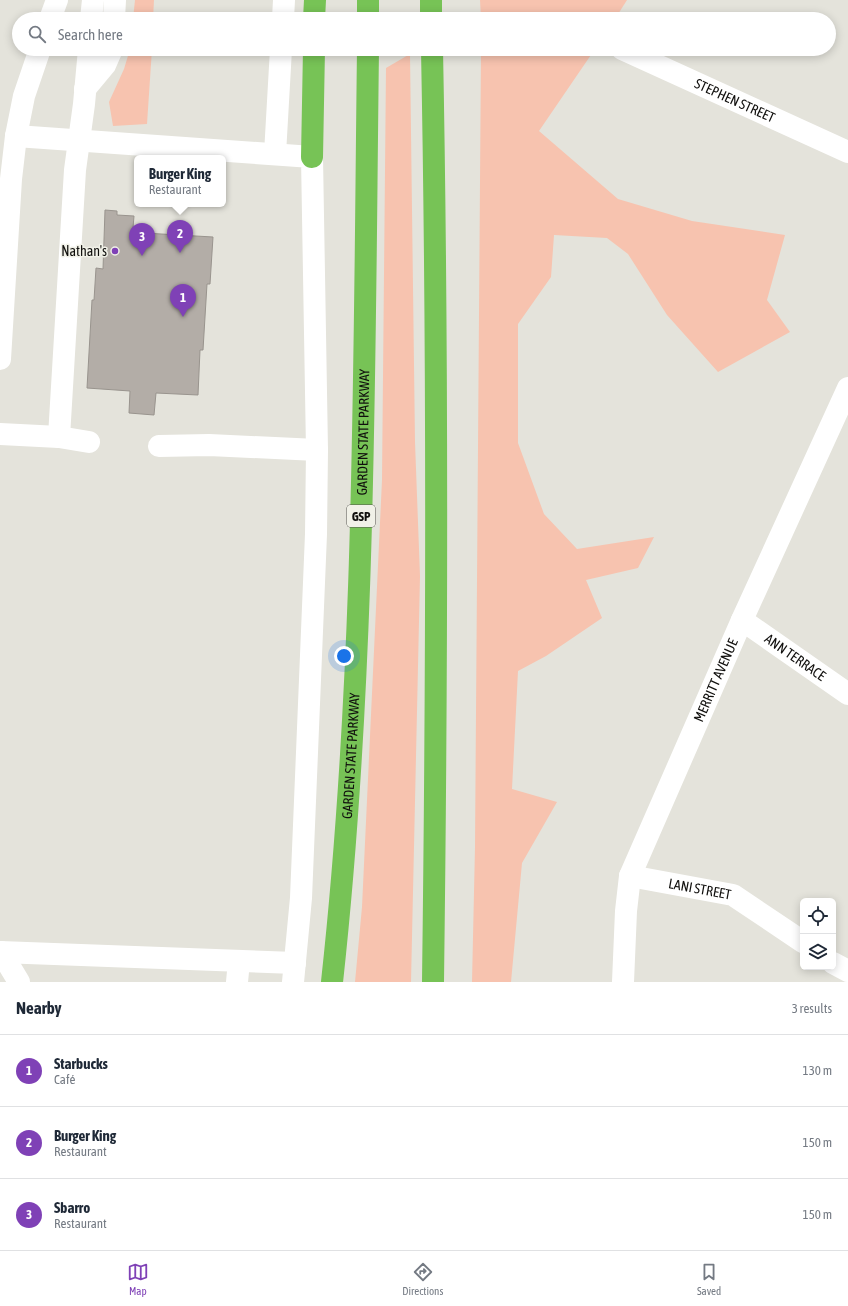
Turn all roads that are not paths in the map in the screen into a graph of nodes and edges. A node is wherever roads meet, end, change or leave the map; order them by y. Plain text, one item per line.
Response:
1 (57, 0) edge
2 (93, 0) edge
3 (115, 0) edge
4 (284, 0) edge
5 (315, 0) edge
6 (368, 0) edge
7 (431, 0) edge
8 (53, 12) edge
9 (92, 12) edge
10 (114, 12) edge
11 (283, 12) edge
12 (314, 12) edge
13 (368, 12) edge
14 (431, 12) edge
15 (38, 56) edge
16 (88, 56) edge
17 (109, 56) edge
18 (281, 56) edge
19 (314, 56) edge
20 (368, 56) edge
21 (432, 56) edge
22 (637, 56) edge
23 (85, 89) junction
24 (16, 136) junction
25 (79, 140) junction
26 (848, 152) edge
27 (275, 154) junction
28 (312, 157) junction
29 (0, 359) edge
30 (848, 388) edge
31 (0, 434) edge
32 (59, 437) junction
33 (89, 442) dead end
34 (159, 446) dead end
35 (317, 450) junction
36 (742, 620) junction
37 (848, 694) edge
38 (630, 876) junction
39 (800, 940) edge
40 (0, 952) edge
41 (836, 965) edge
42 (848, 971) edge
43 (238, 972) edge
44 (294, 973) edge
45 (19, 982) edge
46 (332, 982) edge
47 (433, 982) edge
48 (623, 982) edge

1 - 8 street
2 - 9 street
3 - 10 street
4 - 11 street
5 - 12 highway
6 - 13 highway
7 - 14 highway
15 - 24 street
16 - 23 street
17 - 23 street
18 - 27 street
19 - 28 highway
20 - 46 highway, GARDEN STATE PARKWAY / GSP
21 - 47 highway
22 - 26 street, STEPHEN STREET
23 - 25 street
24 - 25 street
24 - 29 street
25 - 27 street
25 - 32 street
27 - 28 street
28 - 35 street
30 - 36 street, MERRITT AVENUE
31 - 32 street
32 - 33 street
34 - 35 street
35 - 44 street
36 - 37 street, ANN TERRACE
36 - 38 street, MERRITT AVENUE
38 - 39 street, LANI STREET
38 - 48 street, MERRITT AVENUE
40 - 43 street
40 - 45 street
41 - 42 street
43 - 44 street

